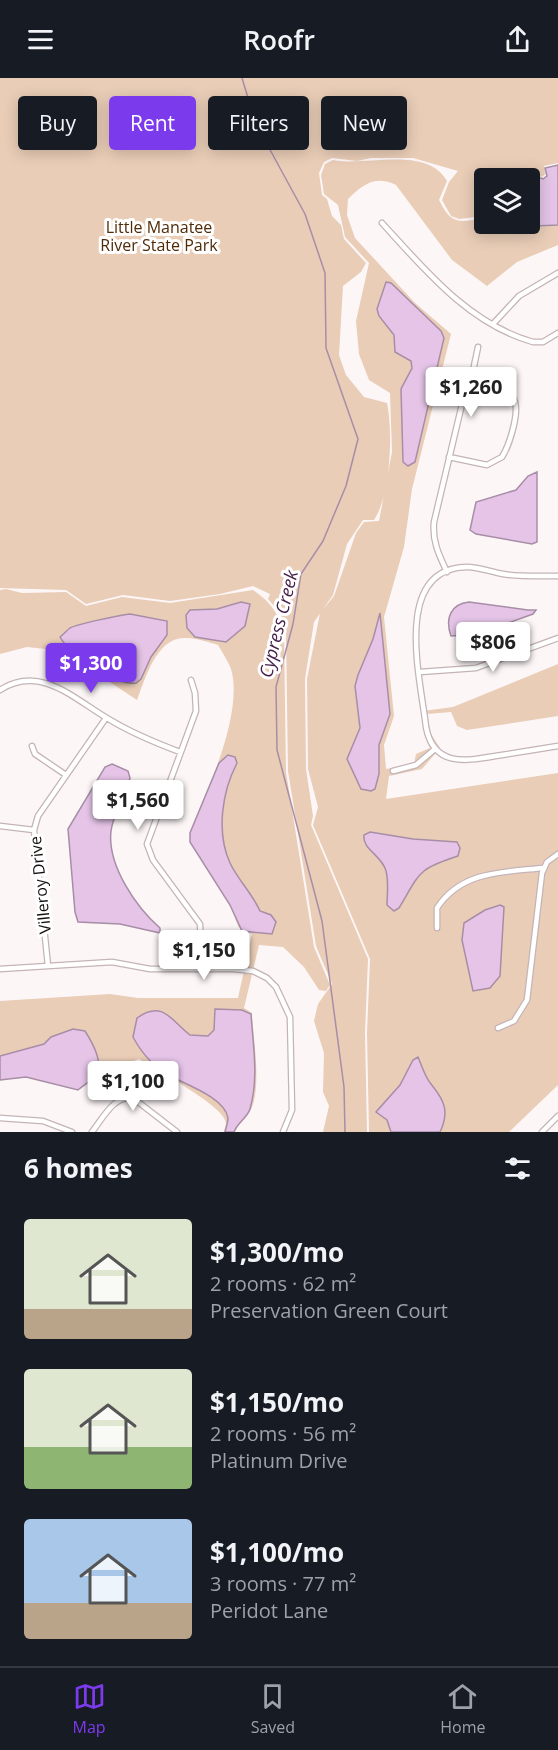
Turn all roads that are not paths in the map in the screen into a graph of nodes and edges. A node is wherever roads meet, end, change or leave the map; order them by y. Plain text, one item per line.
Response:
1 (382, 223) dead end
2 (558, 273) edge
3 (493, 324) junction
4 (558, 333) edge
5 (478, 347) dead end
6 (476, 384) junction
7 (449, 457) junction
8 (447, 572) junction
9 (558, 576) edge
10 (558, 638) edge
11 (420, 672) junction
12 (191, 680) dead end
13 (0, 690) edge
14 (106, 718) junction
15 (32, 746) dead end
16 (558, 746) edge
17 (435, 748) junction
18 (180, 752) junction
19 (393, 771) dead end
20 (66, 775) junction
21 (0, 826) edge
22 (34, 830) junction
23 (558, 854) edge
24 (543, 868) junction
25 (437, 928) dead end
26 (48, 966) junction
27 (0, 969) edge
28 (202, 969) junction
29 (498, 1028) dead end
30 (558, 1116) edge
31 (0, 1118) edge
32 (72, 1132) edge
33 (92, 1132) edge
34 (177, 1132) edge
35 (283, 1132) edge
36 (542, 1132) edge

1 - 3 street
2 - 3 street
3 - 4 street
5 - 6 street
6 - 7 street
6 - 7 street
7 - 8 street
8 - 9 street
8 - 11 street
10 - 11 street
11 - 17 street
12 - 18 street
13 - 14 street
14 - 18 street
14 - 20 street, Villeroy Drive
15 - 20 street
16 - 17 street
17 - 19 street
18 - 28 street
20 - 22 street, Villeroy Drive
21 - 22 street
22 - 26 street, Villeroy Drive
23 - 24 street
24 - 25 street
24 - 29 street
26 - 27 street
26 - 28 street
28 - 35 street
30 - 36 street
31 - 32 street
33 - 34 street

